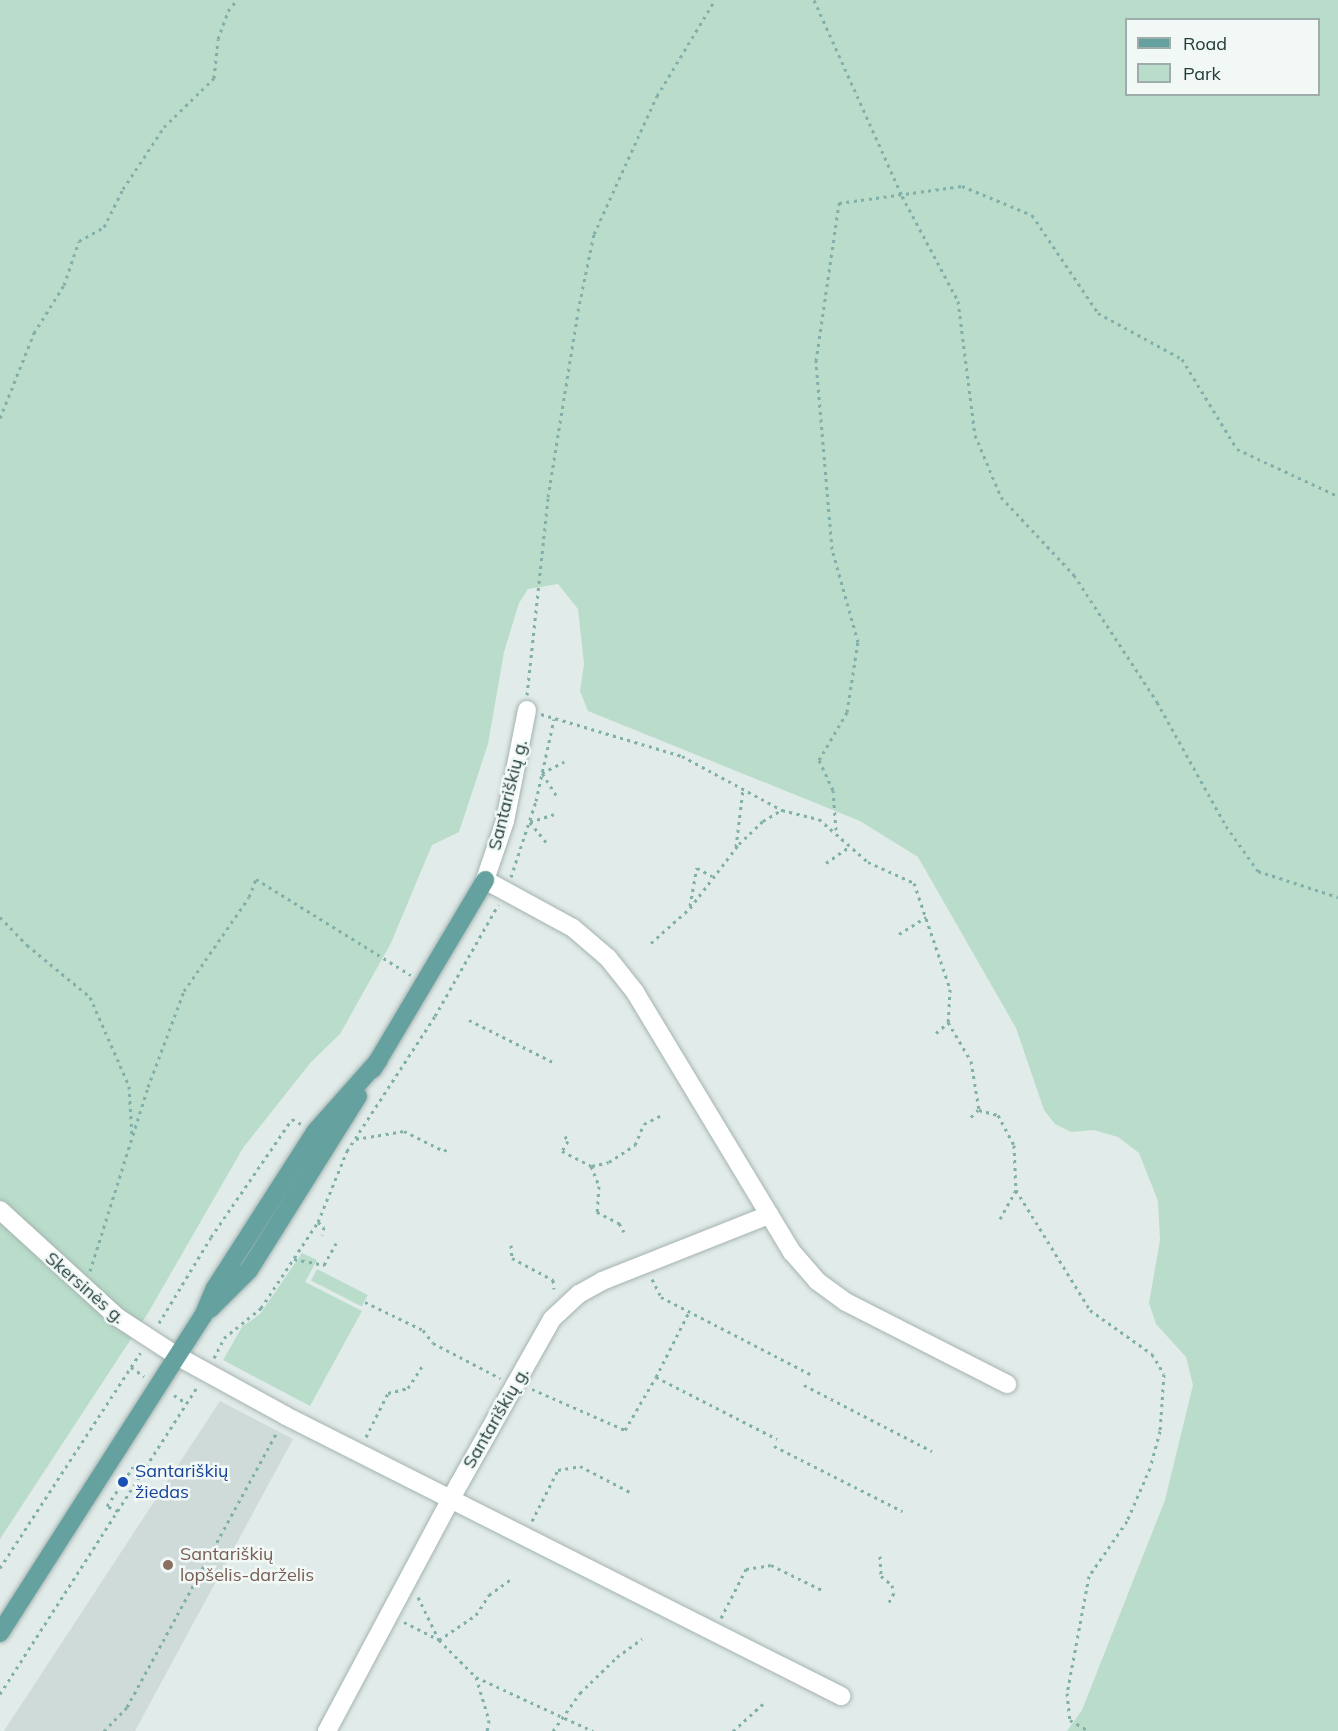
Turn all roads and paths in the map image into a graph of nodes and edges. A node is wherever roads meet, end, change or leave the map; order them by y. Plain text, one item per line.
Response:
1 (237, 0) edge
2 (715, 0) edge
3 (814, 0) edge
4 (902, 196) junction
5 (0, 417) edge
6 (1338, 496) edge
7 (527, 710) junction
8 (564, 762) dead end
9 (743, 789) junction
10 (556, 795) dead end
11 (782, 810) junction
12 (554, 814) dead end
13 (836, 830) junction
14 (546, 842) dead end
15 (736, 847) junction
16 (849, 847) junction
17 (826, 863) dead end
18 (712, 876) junction
19 (485, 880) junction
20 (1338, 897) edge
21 (690, 908) junction
22 (0, 917) edge
23 (926, 917) junction
24 (899, 934) dead end
25 (651, 943) dead end
26 (427, 984) junction
27 (469, 1020) dead end
28 (948, 1022) junction
29 (936, 1033) dead end
30 (379, 1060) junction
31 (553, 1062) dead end
32 (979, 1110) junction
33 (664, 1114) dead end
34 (971, 1117) dead end
35 (315, 1132) junction
36 (565, 1136) dead end
37 (133, 1138) junction
38 (356, 1139) dead end
39 (331, 1142) junction
40 (449, 1148) dead end
41 (591, 1166) junction
42 (1016, 1190) junction
43 (0, 1210) edge
44 (769, 1215) junction
45 (1000, 1219) dead end
46 (318, 1222) junction
47 (624, 1232) dead end
48 (322, 1235) dead end
49 (336, 1243) dead end
50 (511, 1245) dead end
51 (294, 1259) junction
52 (645, 1264) junction
53 (87, 1281) dead end
54 (554, 1289) dead end
55 (365, 1302) dead end
56 (689, 1311) junction
57 (203, 1316) junction
58 (151, 1336) junction
59 (177, 1356) junction
60 (211, 1362) dead end
61 (423, 1365) dead end
62 (131, 1367) junction
63 (810, 1374) dead end
64 (144, 1376) dead end
65 (656, 1377) junction
66 (202, 1379) dead end
67 (1007, 1384) dead end
68 (514, 1385) junction
69 (804, 1385) dead end
70 (174, 1395) dead end
71 (186, 1403) junction
72 (286, 1416) junction
73 (777, 1439) dead end
74 (774, 1446) dead end
75 (932, 1451) dead end
76 (358, 1452) junction
77 (143, 1472) junction
78 (630, 1492) dead end
79 (450, 1499) junction
80 (118, 1511) junction
81 (902, 1511) dead end
82 (524, 1536) junction
83 (880, 1556) dead end
84 (0, 1568) edge
85 (512, 1578) dead end
86 (408, 1579) junction
87 (822, 1590) dead end
88 (888, 1604) dead end
89 (390, 1614) junction
90 (714, 1631) junction
91 (0, 1633) edge
92 (642, 1639) dead end
93 (439, 1640) junction
94 (476, 1677) junction
95 (0, 1694) edge
96 (841, 1695) dead end
97 (765, 1702) dead end
98 (565, 1717) junction
99 (586, 1729) edge
100 (104, 1731) edge
101 (327, 1731) edge
102 (487, 1731) edge
103 (553, 1731) edge
104 (593, 1731) edge
105 (732, 1731) edge
106 (1089, 1731) edge

1 - 5 path
2 - 7 path
3 - 4 path
4 - 6 path
4 - 13 path
4 - 20 path
7 - 9 path
7 - 19 street, Santariškių g.
8 - 10 path
9 - 11 path
9 - 15 path
11 - 13 path
11 - 15 path
12 - 14 path
13 - 16 path
15 - 18 path
16 - 17 path
16 - 23 path
18 - 21 path
18 - 21 path
19 - 26 main road, Santariškių g.
19 - 44 street
21 - 25 path
22 - 37 path
23 - 24 path
23 - 28 path
26 - 30 main road, Santariškių g.
26 - 37 path
27 - 31 path
28 - 29 path
28 - 32 path
30 - 35 main road, Santariškių g.
30 - 39 main road, Santariškių g.
32 - 34 path
32 - 42 path
33 - 41 path
35 - 57 main road, Santariškių g.
35 - 58 path
36 - 41 path
37 - 53 path
38 - 40 path
39 - 46 path
39 - 57 main road, Santariškių g.
41 - 47 path
42 - 45 path
42 - 106 path
43 - 58 street, Skersinės g.
44 - 52 street, Santariškių g.
44 - 67 street
46 - 48 path
46 - 51 path
49 - 51 path
50 - 54 path
51 - 60 path
52 - 56 path
52 - 68 street, Santariškių g.
55 - 68 path
56 - 63 path
56 - 65 path
57 - 59 main road, Santariškių g.
58 - 59 street, Skersinės g.
58 - 62 path
59 - 72 street, Skersinės g.
59 - 91 main road, Santariškių g.
61 - 76 path
62 - 64 path
62 - 84 path
65 - 68 path
65 - 73 path
66 - 71 path
68 - 79 street, Santariškių g.
69 - 75 path
70 - 71 path
71 - 77 path
72 - 76 street, Skersinės g.
72 - 100 path
74 - 81 path
76 - 79 street, Skersinės g.
77 - 80 path
77 - 80 path
78 - 82 path
79 - 82 street, Skersinės g.
79 - 86 street, Santariškių g.
80 - 95 path
82 - 90 street, Skersinės g.
83 - 88 path
85 - 93 path
86 - 89 street, Santariškių g.
86 - 93 path
87 - 90 path
89 - 93 path
89 - 101 street, Santariškių g.
90 - 96 street, Skersinės g.
92 - 98 path
93 - 94 path
94 - 98 path
94 - 102 path
97 - 105 path
98 - 99 path
98 - 103 path
99 - 104 path

